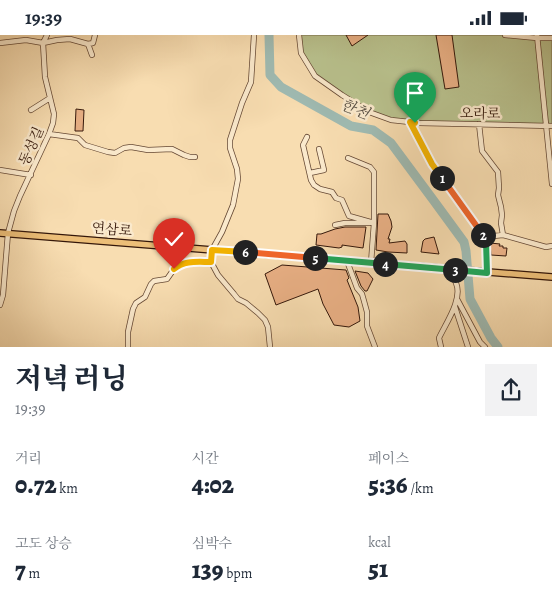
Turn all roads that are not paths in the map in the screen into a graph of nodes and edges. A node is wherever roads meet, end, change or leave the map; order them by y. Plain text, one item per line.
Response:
1 (47, 35) edge
2 (95, 35) edge
3 (254, 35) edge
4 (299, 35) edge
5 (505, 35) edge
6 (537, 37) edge
7 (552, 38) edge
8 (0, 43) edge
9 (43, 43) junction
10 (88, 44) junction
11 (92, 55) dead end
12 (50, 98) junction
13 (31, 110) dead end
14 (410, 122) junction
15 (479, 124) junction
16 (546, 126) junction
17 (552, 126) edge
18 (50, 134) junction
19 (307, 137) dead end
20 (319, 149) dead end
21 (195, 157) dead end
22 (348, 158) dead end
23 (0, 170) edge
24 (310, 173) junction
25 (31, 175) junction
26 (552, 184) edge
27 (374, 223) junction
28 (335, 225) dead end
29 (0, 233) edge
30 (8, 233) junction
31 (503, 235) junction
32 (484, 237) junction
33 (552, 246) edge
34 (212, 250) junction
35 (347, 261) junction
36 (211, 262) junction
37 (371, 263) junction
38 (447, 269) junction
39 (486, 273) junction
40 (552, 277) edge
41 (457, 299) junction
42 (0, 305) edge
43 (455, 307) junction
44 (128, 347) edge
45 (270, 347) edge
46 (376, 347) edge
47 (441, 347) edge
48 (468, 347) edge
49 (484, 347) edge

1 - 9 street, 동성길
2 - 10 street
3 - 34 street
4 - 14 street, 오라로
5 - 6 street
6 - 7 street
6 - 16 street
8 - 9 street
9 - 10 street
9 - 12 street, 동성길
10 - 11 street
12 - 13 street
12 - 18 street, 동성길
14 - 15 street, 오라로
14 - 32 street
15 - 16 street, 오라로
15 - 31 street
16 - 17 street, 오라로
16 - 26 street
18 - 21 street
18 - 25 street, 동성길
19 - 24 street
20 - 24 street
22 - 27 street
23 - 25 street
24 - 27 street
25 - 30 street, 동성길
27 - 28 street
27 - 37 street
29 - 30 main road, 연삼로
30 - 34 main road, 연삼로
30 - 42 street, 동성길
31 - 32 street
31 - 33 street
32 - 39 street
34 - 35 main road, 연삼로
34 - 36 street
35 - 37 main road, 연삼로
35 - 46 street
36 - 44 street
36 - 45 street
37 - 38 main road, 연삼로
38 - 39 main road, 연삼로
38 - 41 street
39 - 40 main road
41 - 43 street
41 - 49 street
43 - 47 street
43 - 48 street

